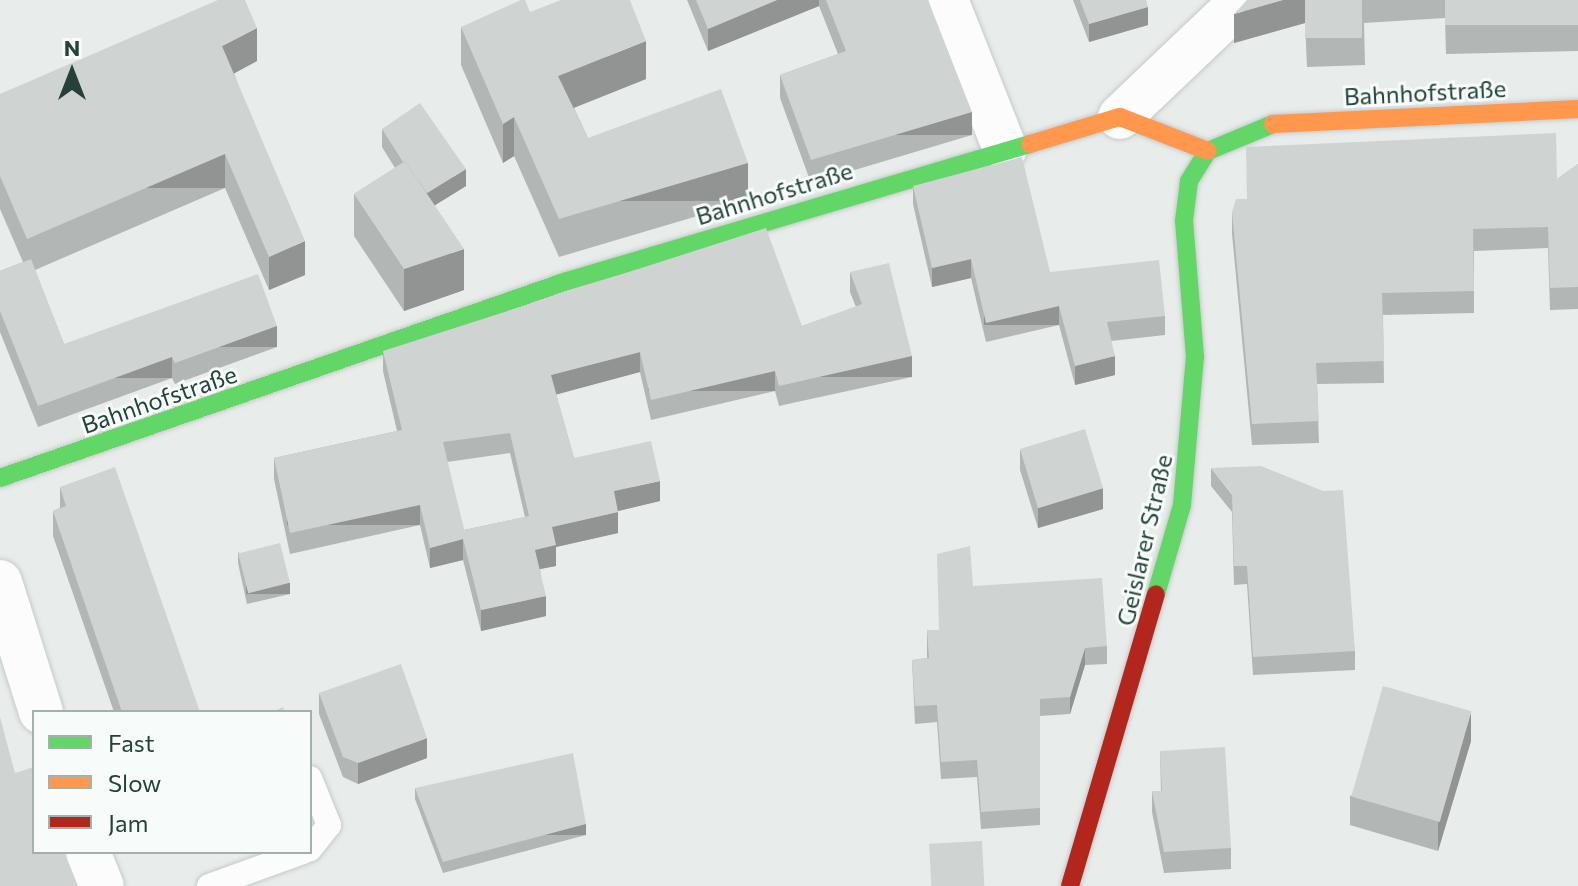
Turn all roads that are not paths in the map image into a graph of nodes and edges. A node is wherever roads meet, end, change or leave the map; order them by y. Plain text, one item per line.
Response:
1 (946, 0) edge
2 (1243, 0) edge
3 (1578, 109) edge
4 (1120, 117) junction
5 (1005, 149) junction
6 (1208, 151) junction
7 (0, 478) edge
8 (0, 582) edge
9 (40, 710) edge
10 (312, 783) edge
11 (312, 846) edge
12 (89, 854) edge
13 (297, 854) edge
14 (102, 886) edge
15 (209, 886) edge
16 (1070, 886) edge

1 - 5 street
2 - 4 street
3 - 6 street, Bahnhofstraße
4 - 5 street, Bahnhofstraße
4 - 6 street
5 - 7 street, Bahnhofstraße
6 - 16 street, Geislarer Straße
8 - 9 street
10 - 11 lane
12 - 14 street
13 - 15 lane

